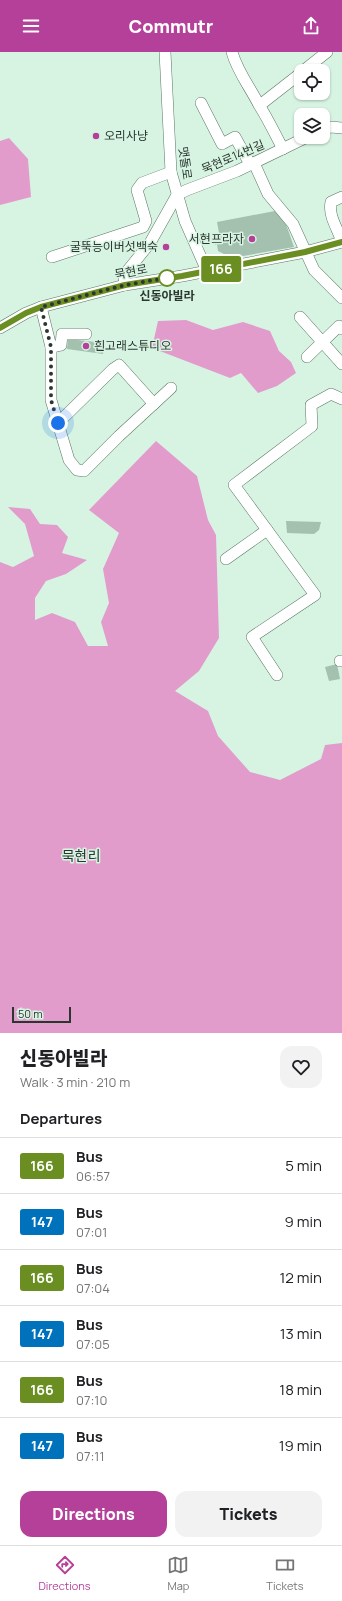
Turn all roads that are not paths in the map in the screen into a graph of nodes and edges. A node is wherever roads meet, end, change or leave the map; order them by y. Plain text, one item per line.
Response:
1 (165, 52) edge
2 (232, 52) edge
3 (322, 54) edge
4 (311, 64) edge
5 (294, 78) edge
6 (201, 103) dead end
7 (260, 105) junction
8 (330, 127) edge
9 (342, 128) edge
10 (294, 143) edge
11 (283, 149) junction
12 (252, 164) junction
13 (171, 172) junction
14 (177, 196) junction
15 (342, 197) edge
16 (342, 242) edge
17 (305, 252) junction
18 (52, 257) dead end
19 (207, 271) junction
20 (125, 285) junction
21 (342, 298) edge
22 (41, 307) junction
23 (300, 317) dead end
24 (0, 328) edge
25 (342, 329) edge
26 (86, 334) dead end
27 (322, 342) junction
28 (51, 347) junction
29 (307, 357) dead end
30 (342, 364) edge
31 (172, 388) dead end
32 (342, 399) edge
33 (154, 404) junction
34 (58, 423) junction
35 (267, 530) junction
36 (226, 560) dead end
37 (277, 675) dead end

1 - 13 street, 맷돌로
2 - 7 street
3 - 4 street
5 - 7 street
6 - 12 street
7 - 11 street
8 - 9 street
10 - 11 street, 묵현로14번길
11 - 12 street, 묵현로14번길
12 - 14 street, 묵현로14번길
12 - 17 street
13 - 14 street, 맷돌로
13 - 18 street
14 - 19 street, 맷돌로
14 - 20 street
15 - 16 street
16 - 17 street, 묵현로
17 - 19 street, 묵현로
17 - 21 street
19 - 20 street, 묵현로
20 - 22 street, 묵현로
22 - 24 street, 묵현로
22 - 28 street
23 - 27 street
25 - 27 street
26 - 28 street
27 - 29 street
27 - 30 street
28 - 34 street
31 - 33 street
32 - 35 street
33 - 34 street
33 - 34 street
35 - 36 street
35 - 37 street

